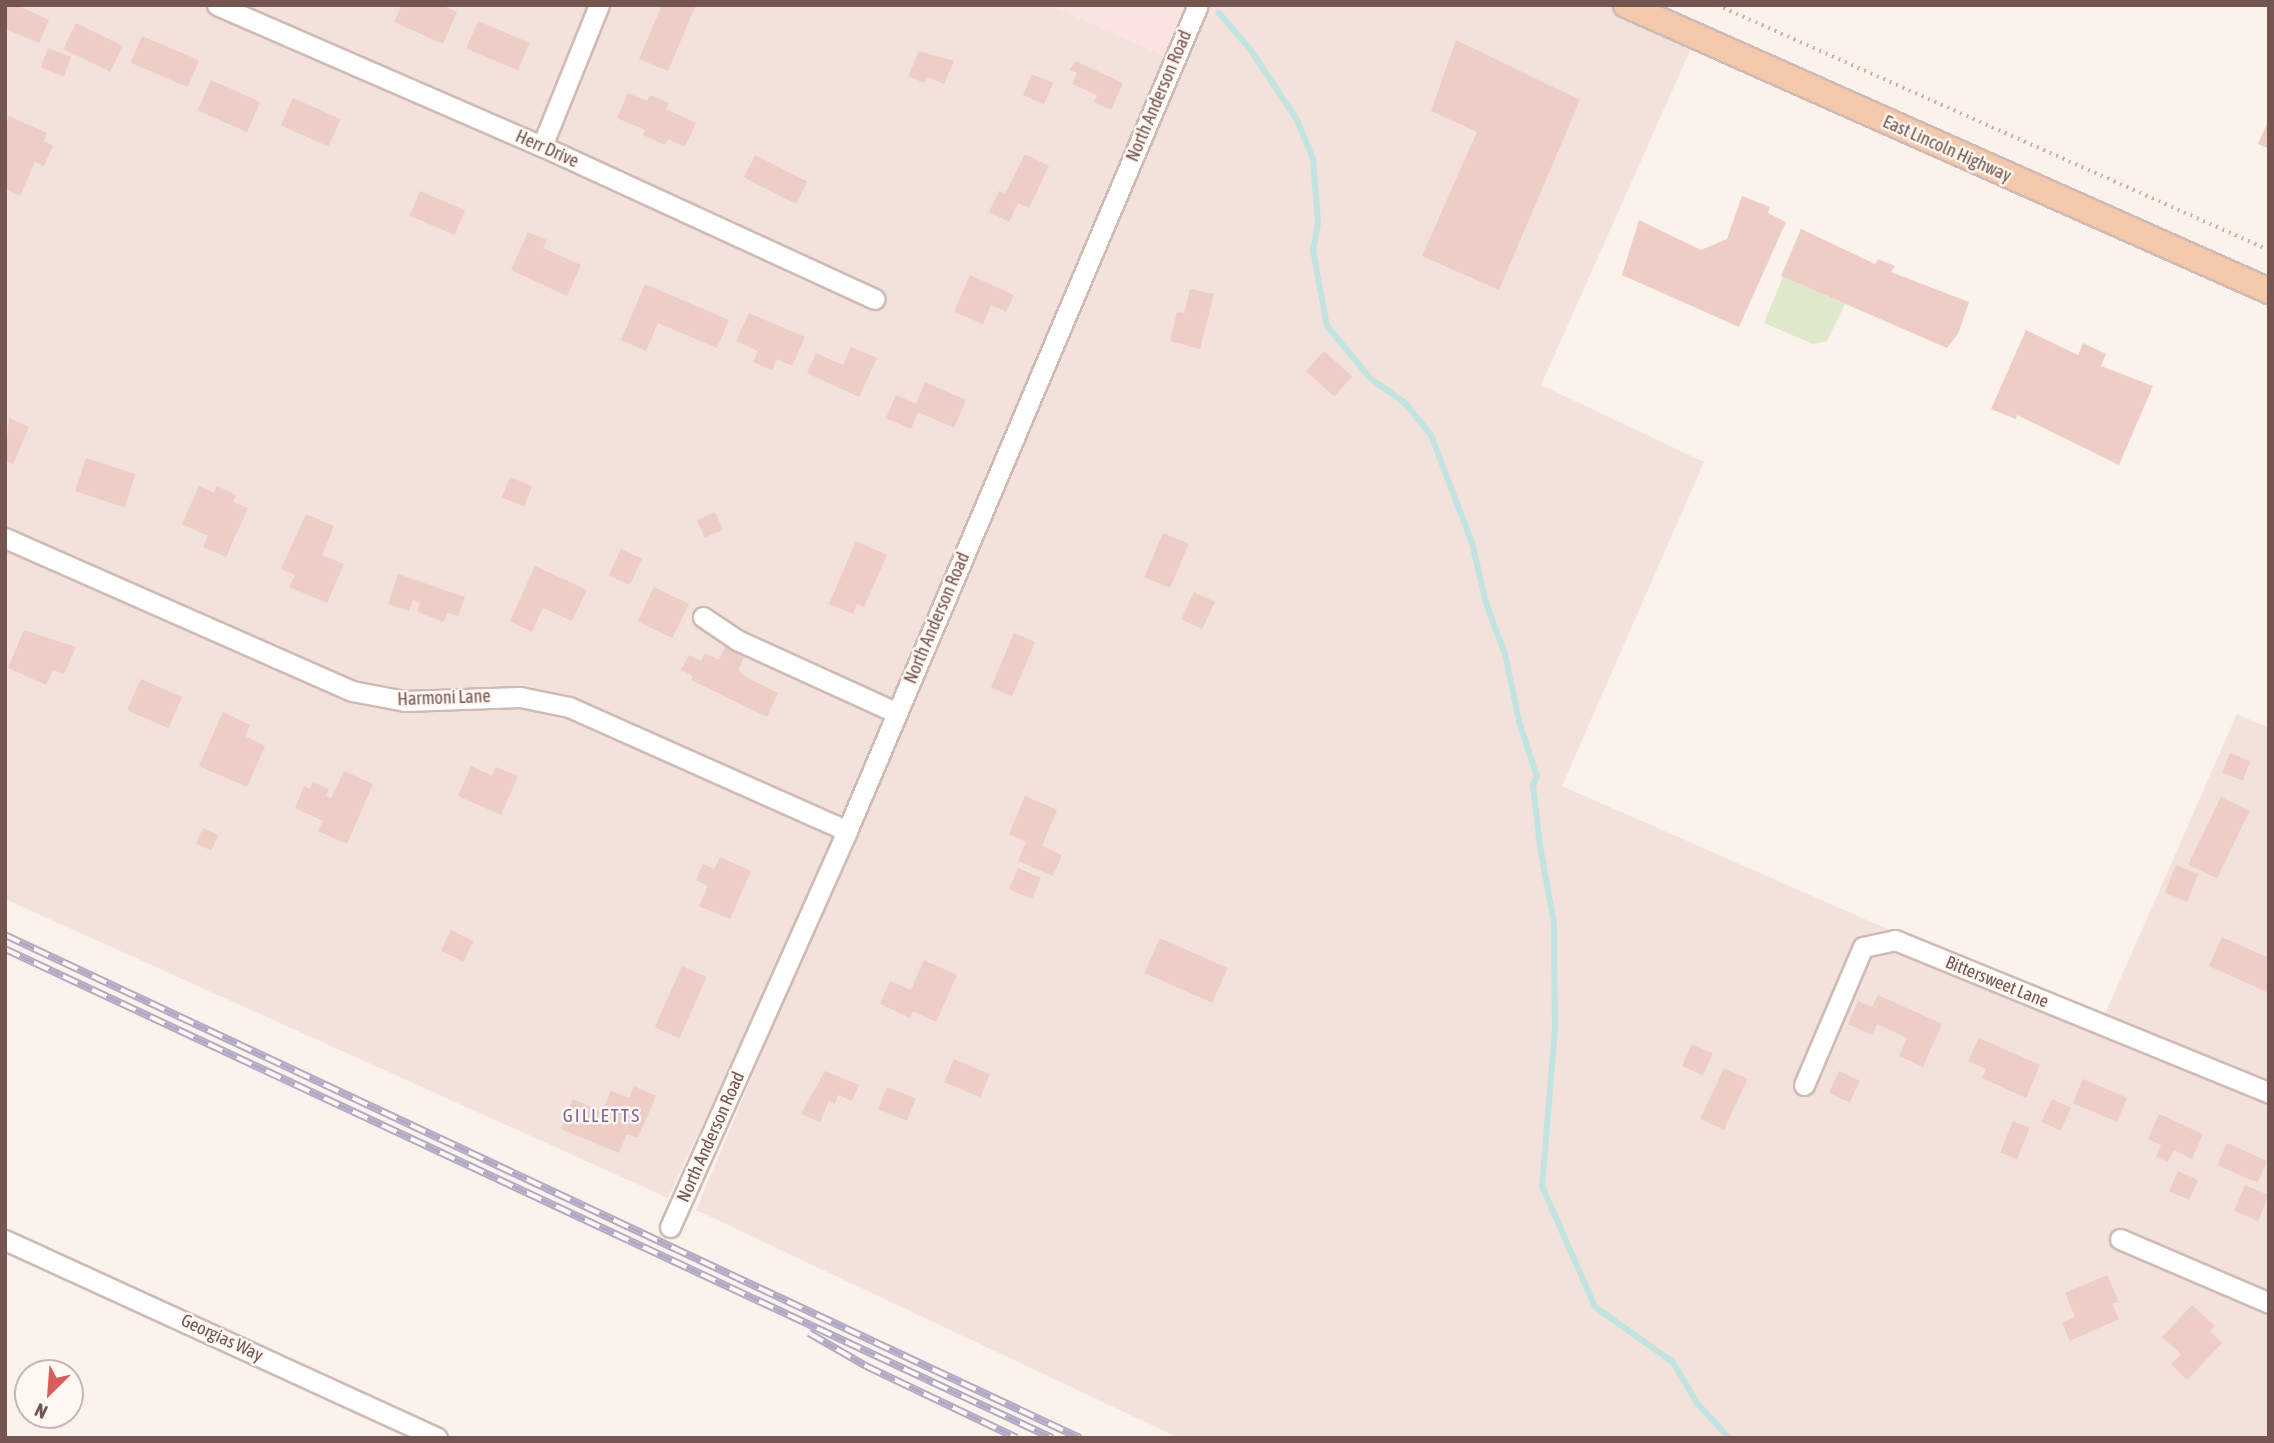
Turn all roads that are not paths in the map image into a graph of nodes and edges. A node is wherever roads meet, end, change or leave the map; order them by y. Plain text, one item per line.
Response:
1 (217, 5) edge
2 (599, 5) edge
3 (1198, 5) edge
4 (1626, 5) edge
5 (542, 146) junction
6 (2269, 291) edge
7 (874, 299) dead end
8 (5, 538) edge
9 (703, 617) dead end
10 (897, 713) junction
11 (847, 831) junction
12 (1804, 1085) dead end
13 (2269, 1093) edge
14 (670, 1227) dead end
15 (2120, 1239) dead end
16 (5, 1240) edge
17 (2269, 1303) edge
18 (437, 1438) edge

1 - 5 street, Herr Drive
2 - 5 street
3 - 10 street, North Anderson Road
4 - 6 main road, East Lincoln Highway
5 - 7 street, Herr Drive
8 - 11 street, Harmoni Lane
9 - 10 street
10 - 11 street, North Anderson Road
11 - 14 street, North Anderson Road
12 - 13 street, Bittersweet Lane
15 - 17 street
16 - 18 street, Georgias Way

